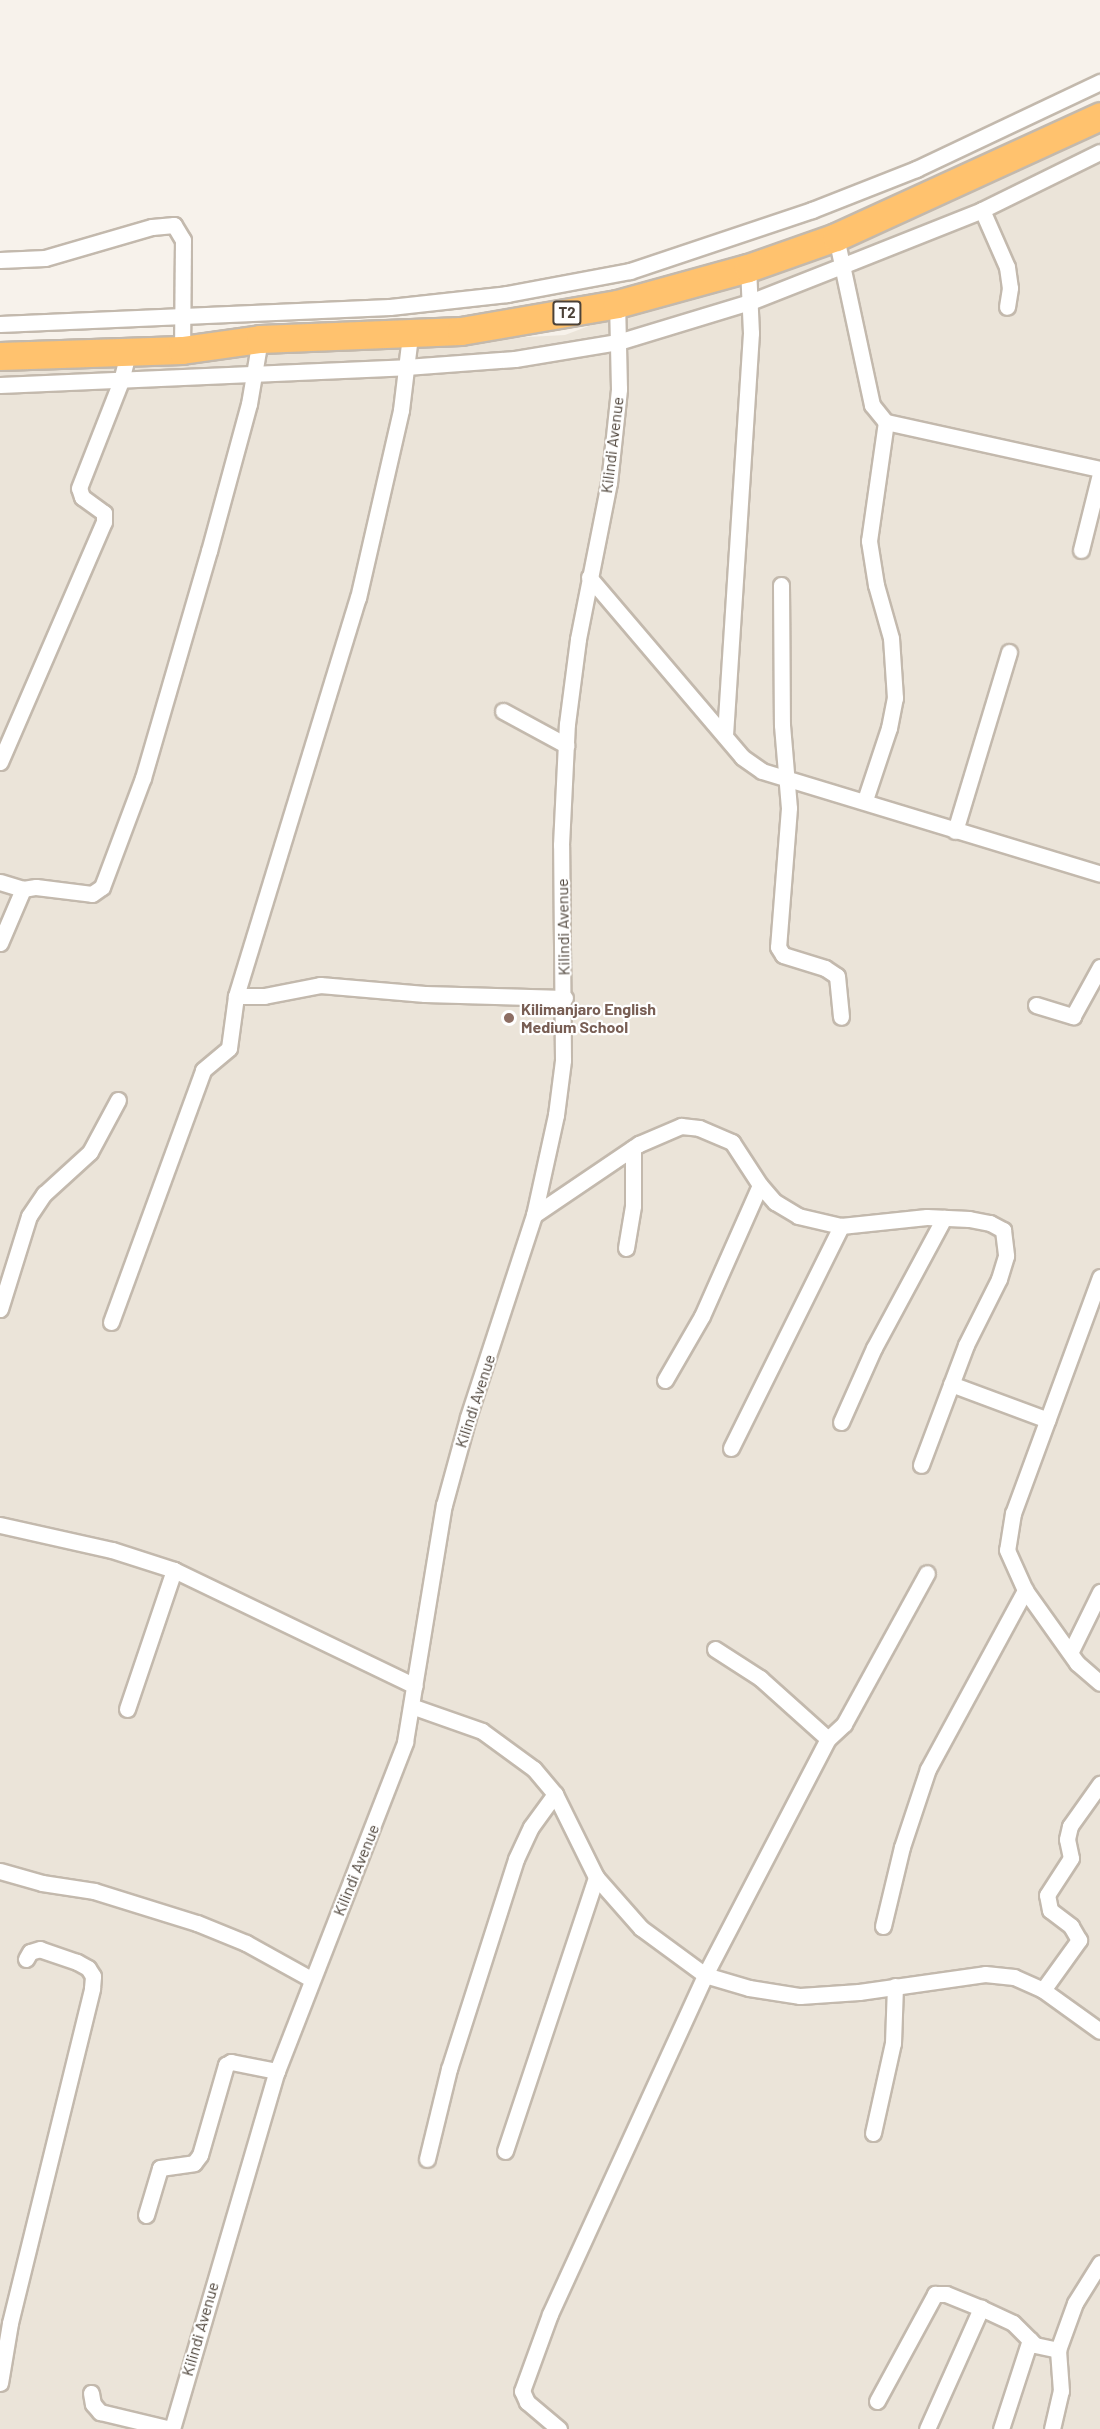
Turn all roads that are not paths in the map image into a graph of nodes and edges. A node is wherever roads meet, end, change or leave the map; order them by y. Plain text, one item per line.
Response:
1 (1100, 82) edge
2 (1100, 116) edge
3 (1100, 152) edge
4 (982, 210) junction
5 (836, 237) junction
6 (0, 260) edge
7 (844, 265) junction
8 (748, 268) junction
9 (750, 302) junction
10 (617, 304) junction
11 (1007, 307) dead end
12 (180, 315) junction
13 (0, 324) edge
14 (410, 336) junction
15 (260, 339) junction
16 (618, 342) junction
17 (182, 350) junction
18 (128, 352) junction
19 (0, 356) edge
20 (406, 367) junction
21 (255, 374) junction
22 (121, 381) junction
23 (0, 385) edge
24 (886, 422) junction
25 (1100, 469) edge
26 (1100, 474) edge
27 (1081, 550) dead end
28 (589, 578) junction
29 (782, 585) dead end
30 (1009, 652) dead end
31 (503, 711) dead end
32 (725, 735) junction
33 (566, 745) junction
34 (0, 762) edge
35 (785, 777) junction
36 (865, 800) junction
37 (955, 831) junction
38 (1100, 874) edge
39 (0, 882) edge
40 (23, 889) junction
41 (0, 943) edge
42 (1100, 967) edge
43 (236, 996) junction
44 (565, 998) junction
45 (1036, 1005) dead end
46 (841, 1017) dead end
47 (118, 1100) dead end
48 (633, 1148) junction
49 (760, 1185) junction
50 (534, 1215) junction
51 (944, 1218) junction
52 (841, 1226) junction
53 (626, 1248) dead end
54 (1100, 1277) edge
55 (0, 1309) edge
56 (111, 1322) dead end
57 (665, 1380) dead end
58 (951, 1384) junction
59 (1048, 1420) junction
60 (841, 1422) dead end
61 (731, 1448) dead end
62 (921, 1465) dead end
63 (0, 1525) edge
64 (174, 1570) junction
65 (927, 1574) dead end
66 (1025, 1590) junction
67 (1100, 1592) edge
68 (715, 1649) dead end
69 (1071, 1651) junction
70 (1100, 1683) edge
71 (415, 1686) junction
72 (414, 1707) junction
73 (127, 1709) dead end
74 (828, 1739) junction
75 (1100, 1784) edge
76 (555, 1794) junction
77 (0, 1871) edge
78 (596, 1876) junction
79 (883, 1926) dead end
80 (26, 1959) dead end
81 (705, 1975) junction
82 (311, 1979) junction
83 (895, 1986) junction
84 (1043, 1989) junction
85 (1100, 2031) edge
86 (277, 2071) junction
87 (873, 2133) dead end
88 (505, 2151) dead end
89 (428, 2159) dead end
90 (146, 2215) dead end
91 (1100, 2263) edge
92 (1096, 2281) edge
93 (981, 2308) junction
94 (1030, 2340) junction
95 (1058, 2350) junction
96 (0, 2384) edge
97 (91, 2393) dead end
98 (877, 2401) dead end
99 (171, 2429) edge
100 (558, 2429) edge
101 (927, 2429) edge
102 (1001, 2429) edge
103 (1052, 2429) edge

1 - 12 street
2 - 5 highway, T2
3 - 4 street
4 - 7 street
4 - 11 street
5 - 7 street
5 - 8 highway, T2
6 - 12 street
7 - 9 street
7 - 24 street
8 - 9 street
8 - 10 highway, T2
9 - 16 street
9 - 32 street
10 - 14 highway, T2
10 - 16 street, Kilindi Avenue
12 - 13 street
12 - 17 street
14 - 15 highway, T2
14 - 20 street
15 - 17 highway, T2
15 - 21 street
16 - 20 street
16 - 28 street, Kilindi Avenue
17 - 18 highway, T2
18 - 19 highway, T2
18 - 22 street
20 - 21 street
20 - 43 street
21 - 22 street
21 - 40 street
22 - 23 street
22 - 34 street
24 - 25 street
24 - 36 street
26 - 27 street
28 - 32 street
28 - 33 street, Kilindi Avenue
29 - 35 street
30 - 37 street
31 - 33 street
32 - 35 street
33 - 44 street, Kilindi Avenue
35 - 36 street
35 - 46 street
36 - 37 street
37 - 38 street
39 - 40 street
40 - 41 street
42 - 45 street
43 - 44 street
43 - 56 street
44 - 50 street, Kilindi Avenue
47 - 55 street
48 - 49 street
48 - 50 street
48 - 53 street
49 - 52 street
49 - 57 street
50 - 71 street, Kilindi Avenue
51 - 52 street
51 - 58 street
51 - 60 street
52 - 61 street
54 - 59 street
58 - 59 street
58 - 62 street
59 - 66 street
63 - 64 street
64 - 71 street
64 - 73 street
65 - 74 street
66 - 69 street
66 - 79 street
67 - 69 street
68 - 74 street
69 - 70 street
71 - 72 street, Kilindi Avenue
72 - 76 street
72 - 82 street, Kilindi Avenue
74 - 81 street
75 - 84 street
76 - 78 street
76 - 89 street
77 - 82 street
78 - 81 street
78 - 88 street
80 - 96 street
81 - 83 street
81 - 100 street
82 - 86 street, Kilindi Avenue
83 - 84 street
83 - 87 street
84 - 85 street
86 - 90 street
86 - 99 street, Kilindi Avenue
91 - 92 street
92 - 95 street
93 - 94 street
93 - 98 street
93 - 101 street
94 - 95 street
94 - 102 street
95 - 103 street
97 - 99 street

